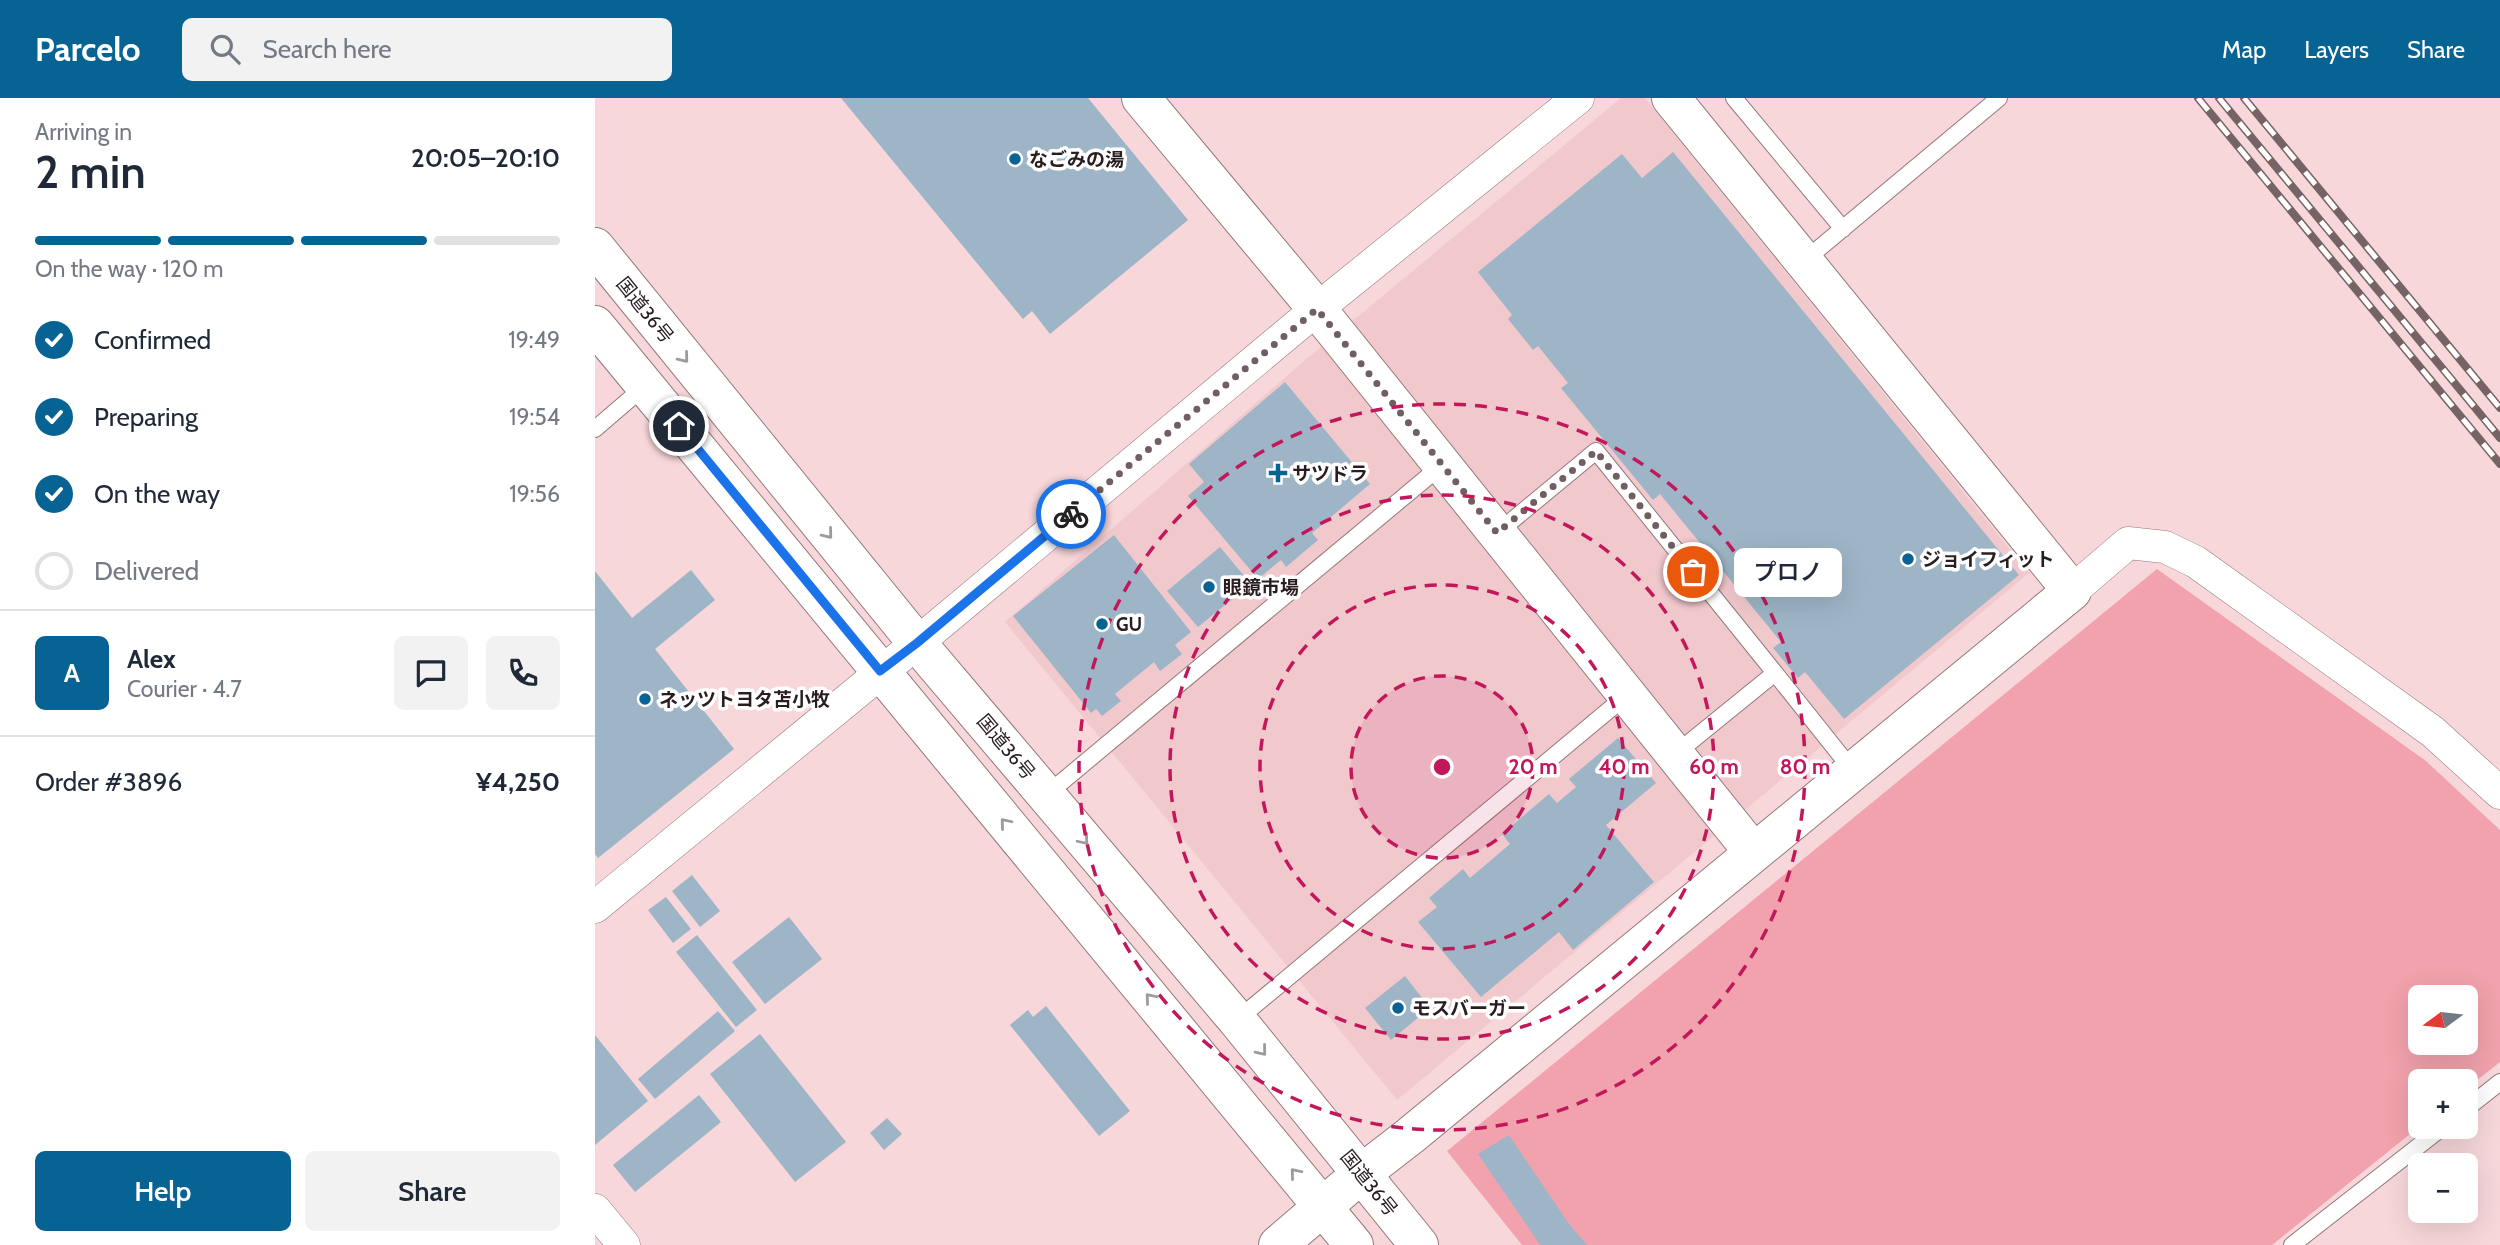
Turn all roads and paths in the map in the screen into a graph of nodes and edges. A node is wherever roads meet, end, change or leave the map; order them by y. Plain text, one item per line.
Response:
1 (1141, 98) edge
2 (1578, 98) edge
3 (1734, 98) edge
4 (1999, 98) edge
5 (1682, 106) edge
6 (1843, 229) junction
7 (595, 247) edge
8 (1804, 261) junction
9 (1317, 309) junction
10 (595, 325) edge
11 (645, 386) junction
12 (595, 429) edge
13 (1442, 465) junction
14 (1497, 533) junction
15 (2072, 591) junction
16 (917, 643) junction
17 (880, 671) junction
18 (1775, 673) junction
19 (1627, 695) junction
20 (1674, 755) junction
21 (1853, 771) junction
22 (2500, 793) edge
23 (1046, 795) junction
24 (1754, 853) junction
25 (595, 908) edge
26 (1237, 1020) junction
27 (2500, 1082) edge
28 (2478, 1099) edge
29 (2428, 1139) edge
30 (1361, 1174) junction
31 (1323, 1207) junction
32 (595, 1210) edge
33 (624, 1245) edge
34 (1278, 1245) edge
35 (1354, 1245) edge
36 (1419, 1245) edge
37 (2292, 1245) edge

1 - 9 main road
2 - 9 street
3 - 6 lane
4 - 6 lane
5 - 8 main road
6 - 8 lane
7 -> 16 main road, 国道36号
8 - 15 main road
9 - 13 main road
9 - 16 street
10 - 11 main road
11 - 12 lane
11 - 17 main road
13 - 14 main road
13 - 23 lane
14 - 18 lane
14 - 19 main road
15 - 21 main road
15 - 22 street
16 - 17 street
16 - 23 main road, 国道36号
17 - 25 street
31 -> 17 main road
18 - 20 lane
18 - 21 lane
19 - 20 main road
19 - 26 lane
20 - 24 main road
21 - 24 main road
23 -> 26 main road, 国道36号
24 - 30 main road
26 -> 30 main road, 国道36号
27 - 28 lane
29 - 37 lane
30 - 31 main road
30 - 36 main road, 国道36号
31 - 34 main road
31 - 35 main road
32 - 33 street

